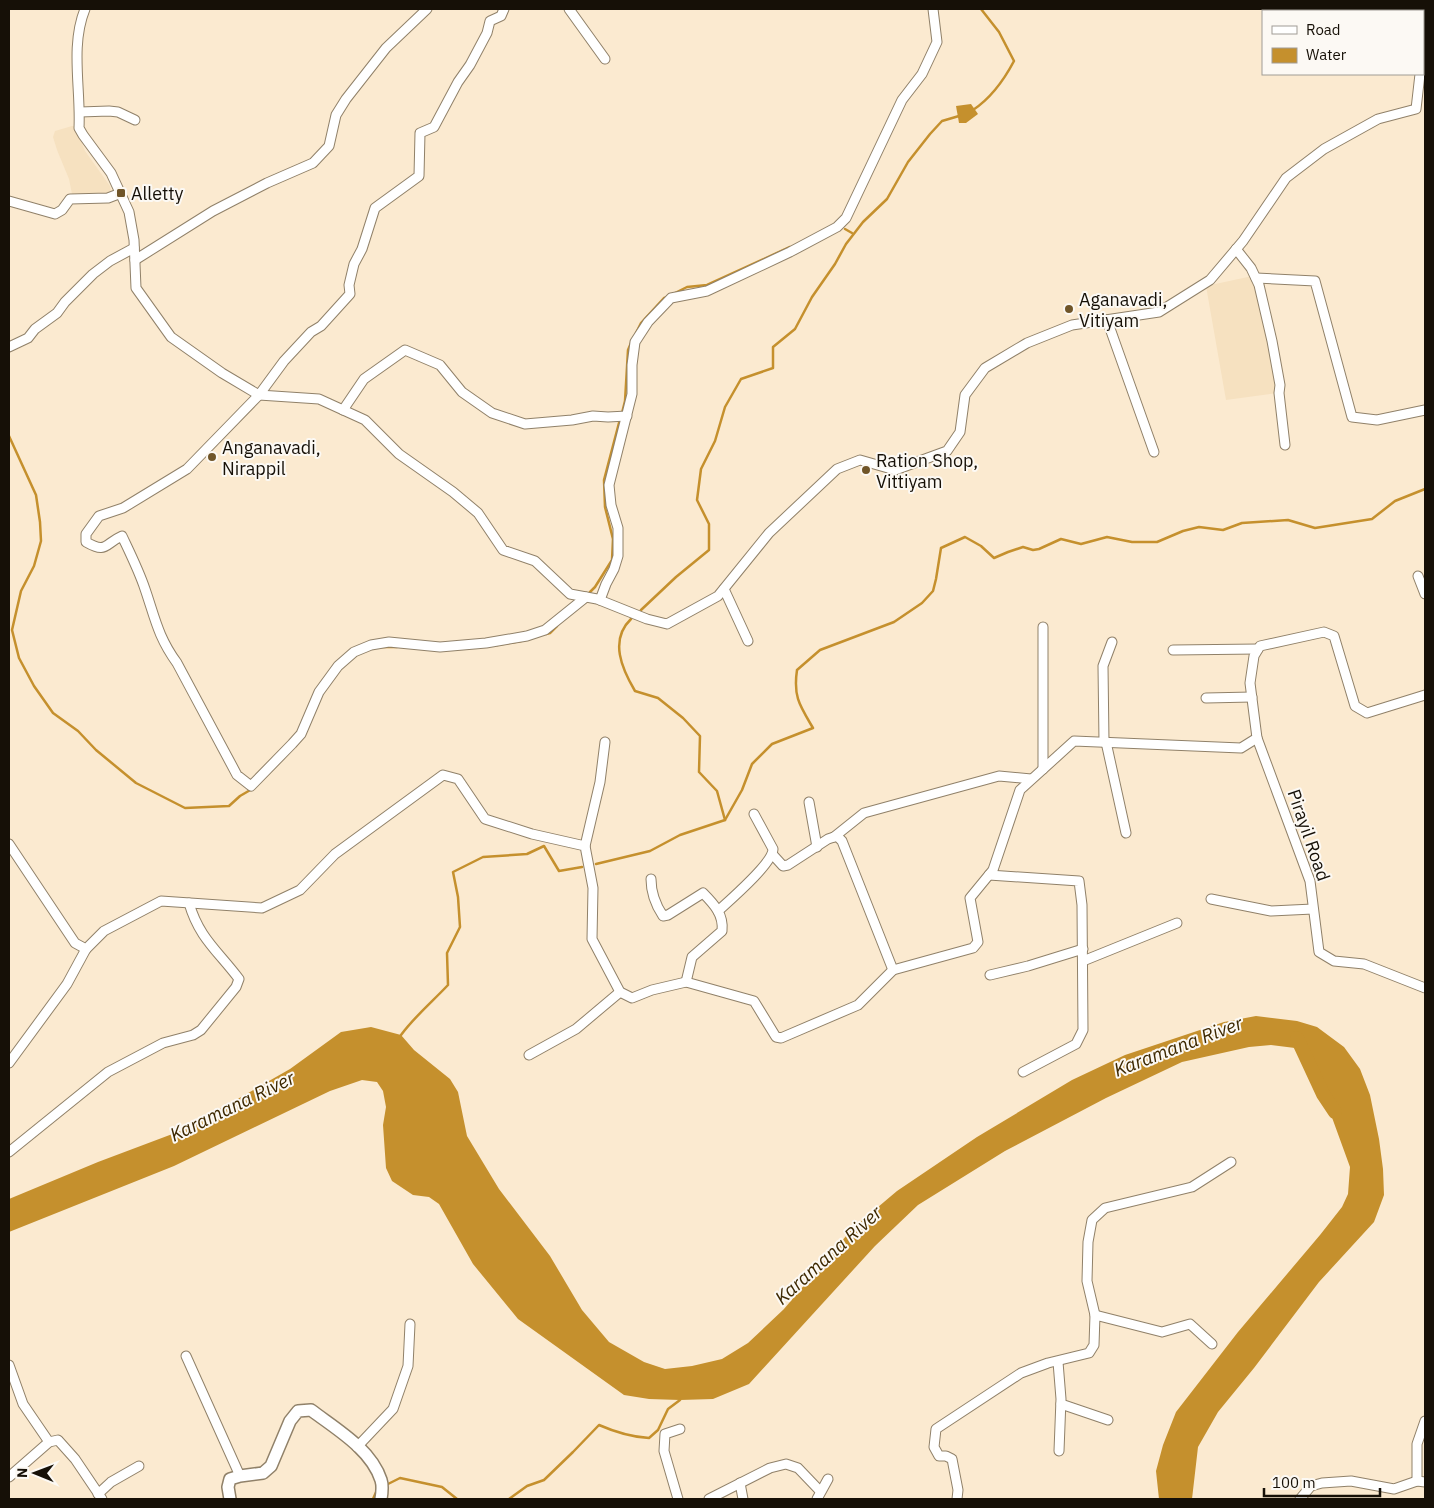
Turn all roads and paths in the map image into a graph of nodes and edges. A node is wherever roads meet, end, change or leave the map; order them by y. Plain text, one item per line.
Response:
1 (85, 9) edge
2 (427, 9) edge
3 (504, 9) edge
4 (569, 9) edge
5 (933, 9) edge
6 (605, 59) dead end
7 (1420, 75) edge
8 (80, 112) junction
9 (135, 120) dead end
10 (121, 193) junction
11 (9, 202) edge
12 (134, 248) junction
13 (1236, 249) junction
14 (135, 260) junction
15 (1257, 282) junction
16 (1107, 320) junction
17 (9, 347) edge
18 (259, 395) junction
19 (343, 410) junction
20 (1425, 410) edge
21 (626, 416) junction
22 (1285, 445) dead end
23 (1154, 452) dead end
24 (1418, 576) dead end
25 (724, 589) junction
26 (1425, 594) edge
27 (586, 597) junction
28 (600, 600) junction
29 (1043, 628) dead end
30 (748, 641) dead end
31 (1112, 642) dead end
32 (1258, 648) junction
33 (1173, 650) dead end
34 (1425, 695) edge
35 (1252, 697) junction
36 (1206, 698) dead end
37 (1257, 738) junction
38 (604, 742) dead end
39 (1105, 742) junction
40 (1043, 769) junction
41 (1031, 779) junction
42 (809, 802) dead end
43 (754, 814) dead end
44 (1126, 833) dead end
45 (834, 837) junction
46 (9, 844) edge
47 (585, 846) junction
48 (817, 847) junction
49 (773, 855) junction
50 (989, 875) junction
51 (651, 879) dead end
52 (1212, 899) dead end
53 (189, 903) junction
54 (1313, 908) junction
55 (718, 911) junction
56 (1177, 923) dead end
57 (86, 949) junction
58 (1082, 949) junction
59 (1083, 961) junction
60 (893, 970) junction
61 (990, 976) dead end
62 (686, 982) junction
63 (1425, 988) edge
64 (620, 992) junction
65 (529, 1055) dead end
66 (9, 1063) edge
67 (1024, 1072) dead end
68 (9, 1152) edge
69 (1232, 1162) dead end
70 (1094, 1315) junction
71 (410, 1324) dead end
72 (1212, 1344) dead end
73 (186, 1356) dead end
74 (1058, 1362) junction
75 (9, 1365) edge
76 (1061, 1404) junction
77 (1108, 1420) dead end
78 (1425, 1421) edge
79 (680, 1429) dead end
80 (49, 1442) junction
81 (357, 1447) junction
82 (1059, 1451) dead end
83 (139, 1466) dead end
84 (240, 1476) junction
85 (9, 1477) edge
86 (828, 1479) dead end
87 (1421, 1481) edge
88 (740, 1483) junction
89 (818, 1495) edge
90 (100, 1496) edge
91 (230, 1499) edge
92 (381, 1499) edge
93 (678, 1499) edge
94 (709, 1499) edge
95 (743, 1499) edge
96 (957, 1499) edge
97 (1300, 1499) edge

1 - 8 street
2 - 14 street
3 - 18 street
4 - 6 street
5 - 21 street
7 - 13 street
8 - 9 street
8 - 10 street
10 - 11 street
10 - 12 street
12 - 14 street
12 - 17 street
13 - 15 street
13 - 16 street
14 - 18 street
15 - 20 street
15 - 22 street
16 - 23 street
16 - 25 street
18 - 19 street
18 - 27 street
19 - 21 street
19 - 27 street
21 - 28 street
24 - 26 street
25 - 28 street
25 - 30 street
27 - 28 street
29 - 40 street
31 - 39 street
32 - 33 street
32 - 34 street
32 - 35 street, Pirayil Road
35 - 36 street
35 - 37 street, Pirayil Road
37 - 39 street
37 - 54 street, Pirayil Road
38 - 47 street
39 - 40 street
39 - 44 street
40 - 41 street
41 - 45 street
41 - 50 street
42 - 48 street
43 - 49 street
45 - 48 street
45 - 60 street
46 - 57 street
47 - 53 street
47 - 64 street
48 - 49 street
49 - 55 street
50 - 58 street
50 - 60 street
51 - 55 street
52 - 54 street
53 - 57 street
53 - 68 street
54 - 63 street, Pirayil Road
55 - 62 street
56 - 59 street
57 - 66 street
58 - 59 street
58 - 61 street
59 - 67 street
60 - 62 street
62 - 64 street
64 - 65 street
69 - 70 street
70 - 72 street
70 - 74 street
71 - 81 street
73 - 84 street
74 - 76 street
74 - 96 street
75 - 80 street
76 - 77 street
76 - 82 street
78 - 87 street
79 - 93 street
80 - 85 street
80 - 90 street
81 - 84 street
81 - 92 street
83 - 90 street
84 - 91 street
86 - 89 street
87 - 97 street
88 - 89 street
88 - 94 street
88 - 95 street

